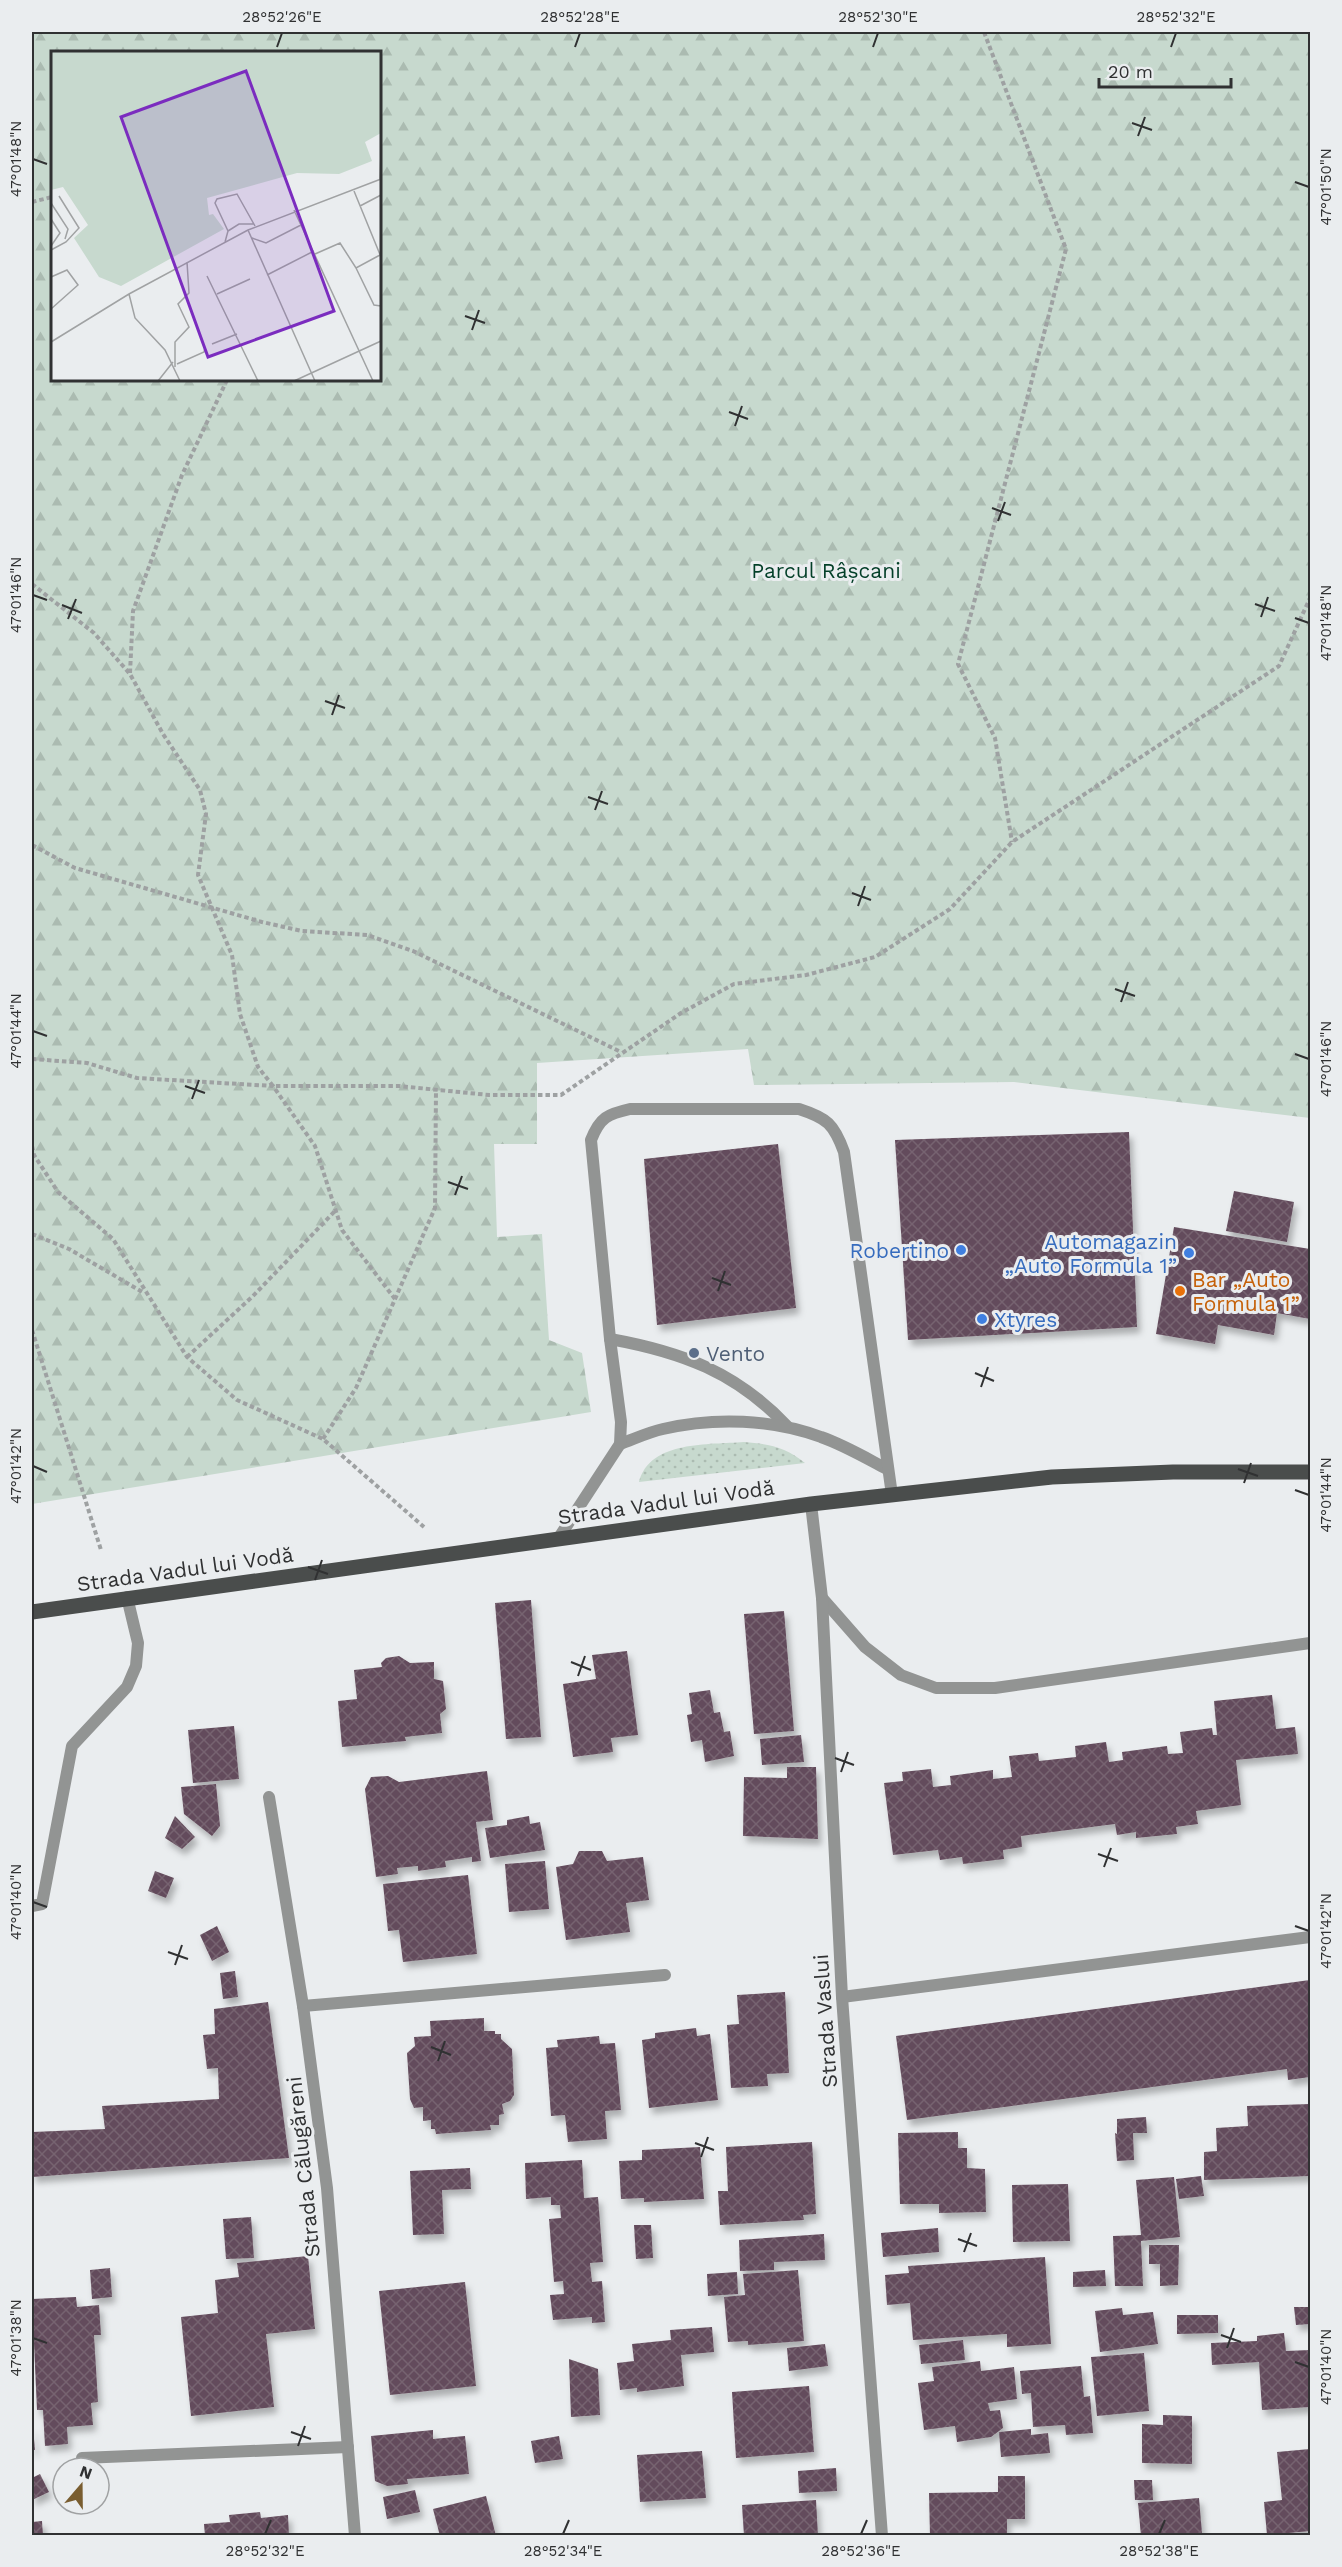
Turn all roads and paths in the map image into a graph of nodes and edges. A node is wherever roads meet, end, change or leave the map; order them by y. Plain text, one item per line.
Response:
1 (984, 32) edge
2 (51, 197) edge
3 (32, 202) edge
4 (227, 381) edge
5 (32, 584) edge
6 (1311, 598) edge
7 (130, 674) junction
8 (1012, 842) junction
9 (32, 845) edge
10 (212, 907) junction
11 (621, 1053) junction
12 (32, 1059) edge
13 (273, 1086) junction
14 (436, 1090) junction
15 (32, 1146) edge
16 (336, 1210) junction
17 (32, 1234) edge
18 (146, 1294) junction
19 (395, 1299) junction
20 (32, 1330) edge
21 (610, 1339) junction
22 (188, 1358) junction
23 (787, 1426) junction
24 (323, 1439) junction
25 (620, 1444) junction
26 (887, 1469) junction
27 (1311, 1472) edge
28 (892, 1495) junction
29 (811, 1504) junction
30 (558, 1539) junction
31 (101, 1550) dead end
32 (454, 1553) junction
33 (127, 1598) junction
34 (822, 1598) junction
35 (32, 1612) edge
36 (1311, 1643) edge
37 (269, 1797) dead end
38 (32, 1906) edge
39 (1311, 1937) edge
40 (665, 1975) dead end
41 (842, 1997) junction
42 (303, 2006) junction
43 (348, 2447) junction
44 (111, 2457) edge
45 (355, 2535) edge
46 (882, 2535) edge

1 - 8 path
2 - 3 path
4 - 7 path
5 - 7 path
6 - 8 path
7 - 10 path
8 - 11 path
9 - 10 path
10 - 11 path
10 - 13 path
11 - 14 path
12 - 13 path
13 - 14 path
13 - 16 path
14 - 19 path
15 - 18 path
16 - 19 path
16 - 22 path
17 - 18 path
18 - 22 path
19 - 24 path
20 - 31 path
21 - 23 street
21 - 25 street
21 - 26 street
22 - 24 path
23 - 25 street
23 - 26 street
24 - 32 path
25 - 30 street
26 - 28 street
27 - 28 main road, Strada Vadul lui Vodă
28 - 29 main road, Strada Vadul lui Vodă
29 - 30 main road, Strada Vadul lui Vodă
29 - 34 street, Strada Vaslui
30 - 32 main road, Strada Vadul lui Vodă
32 - 33 main road, Strada Vadul lui Vodă
33 - 35 main road, Strada Vadul lui Vodă
33 - 38 street
34 - 36 street
34 - 41 street, Strada Vaslui
37 - 42 street, Strada Călugăreni
39 - 41 street
40 - 42 street
41 - 46 street, Strada Vaslui
42 - 43 street, Strada Călugăreni
43 - 44 street
43 - 45 street, Strada Călugăreni

